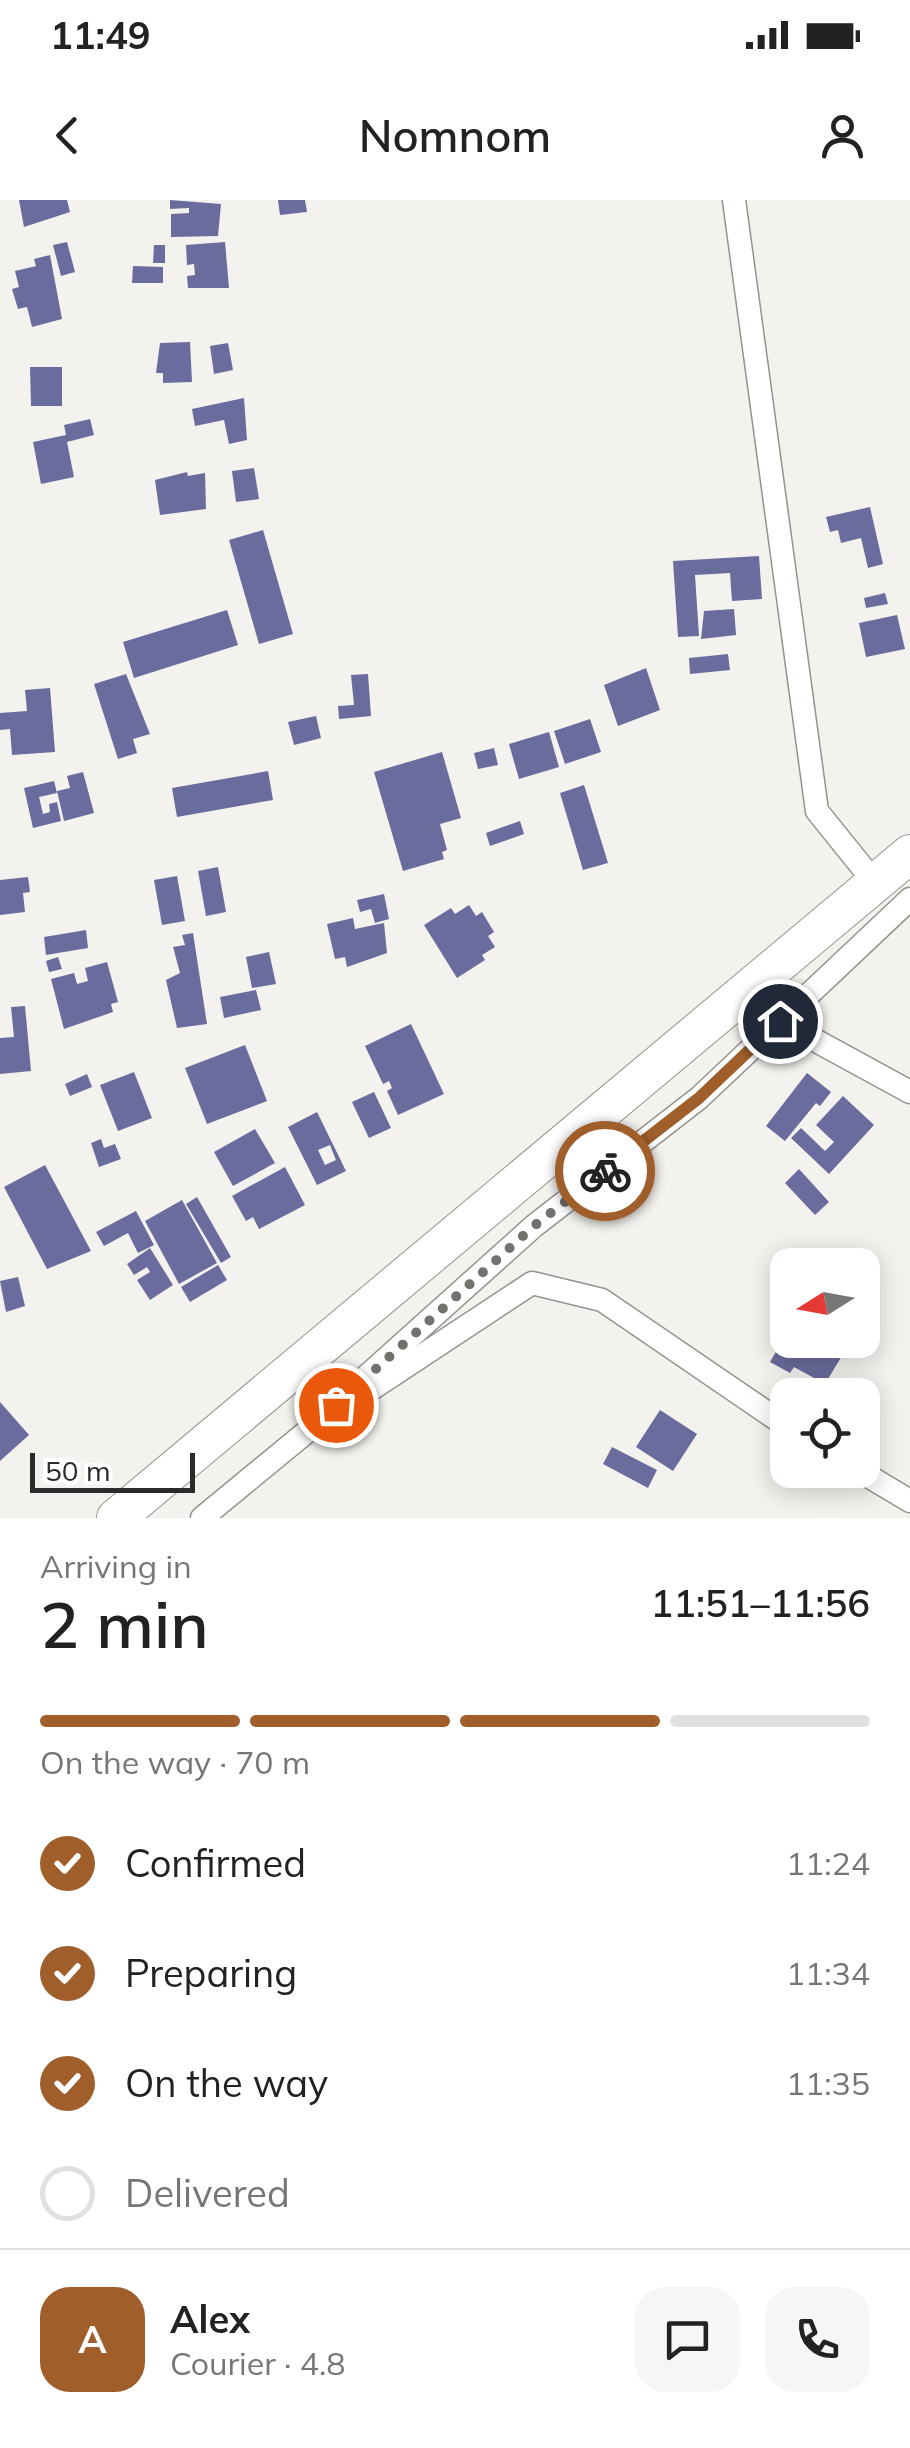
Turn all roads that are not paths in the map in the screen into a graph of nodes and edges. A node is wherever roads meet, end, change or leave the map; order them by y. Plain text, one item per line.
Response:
1 (734, 200) edge
2 (910, 854) edge
3 (875, 883) junction
4 (910, 899) edge
5 (780, 1021) junction
6 (910, 1092) edge
7 (770, 1415) edge
8 (311, 1426) junction
9 (880, 1483) edge
10 (910, 1501) edge
11 (116, 1518) edge
12 (202, 1518) edge

1 - 3 street
2 - 3 highway
3 - 11 highway
4 - 5 street
5 - 6 street
5 - 8 street
7 - 8 street
8 - 12 street
9 - 10 street

